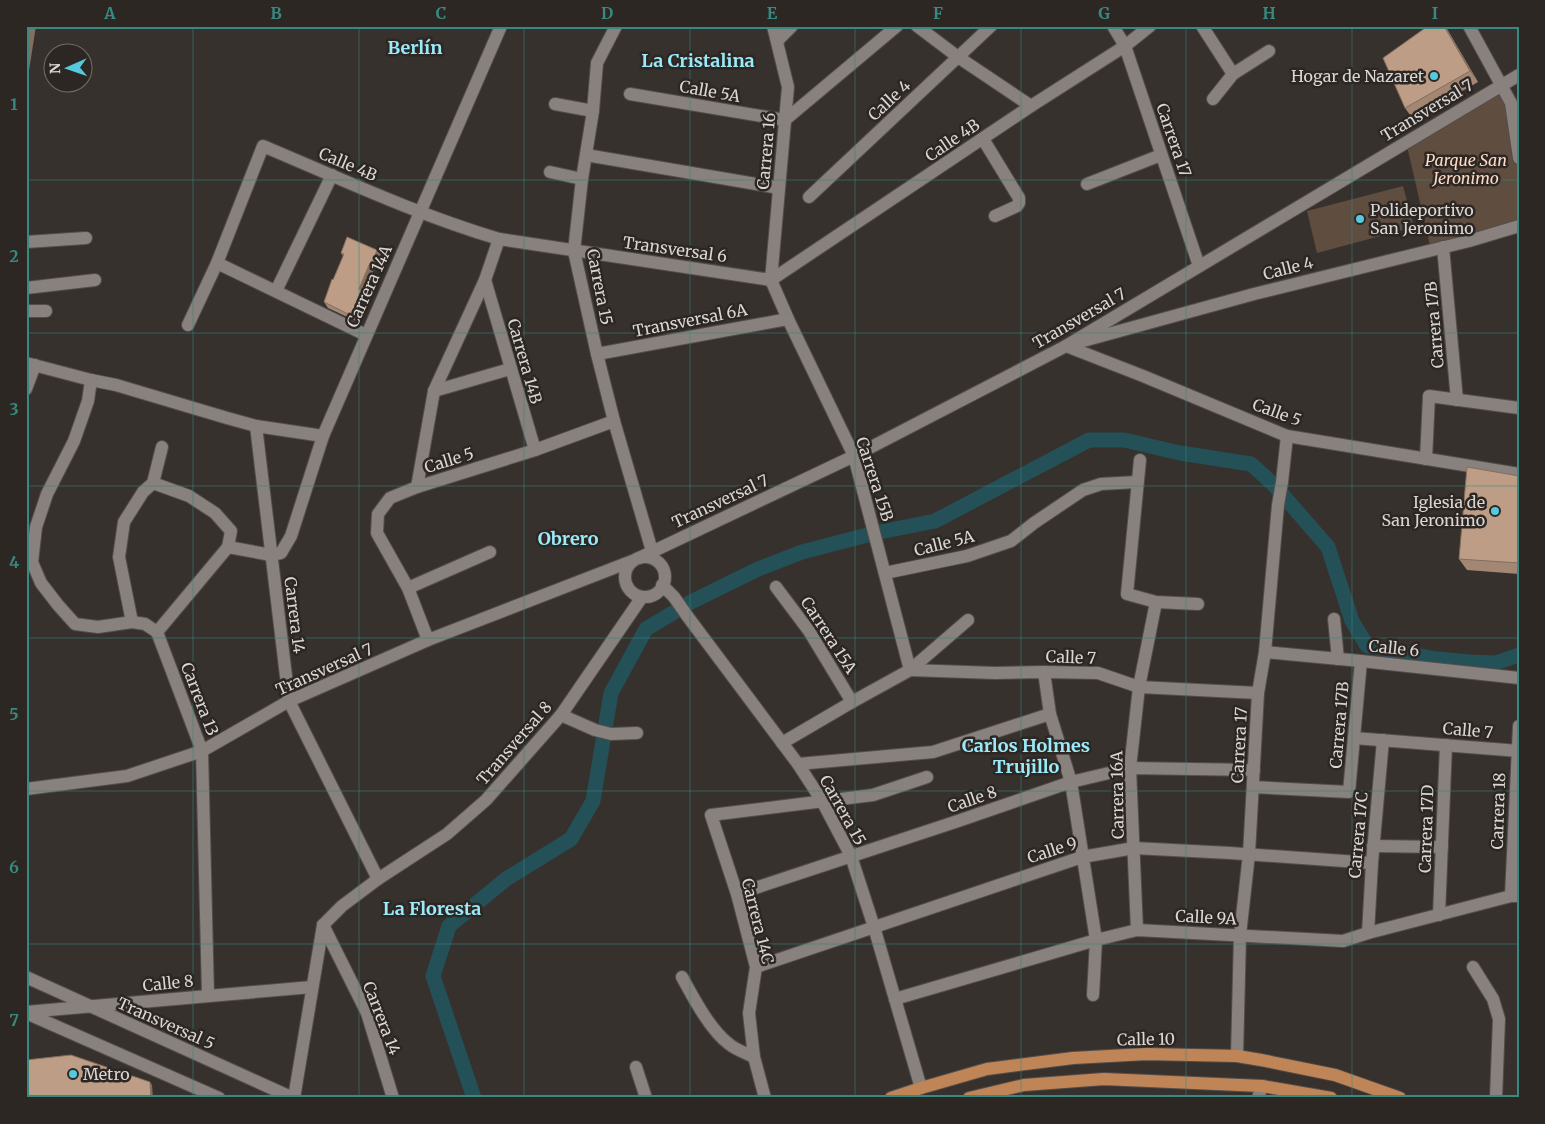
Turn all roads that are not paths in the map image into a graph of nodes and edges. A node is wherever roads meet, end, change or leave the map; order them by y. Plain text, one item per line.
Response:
1 (500, 26) edge
2 (616, 26) edge
3 (774, 26) edge
4 (792, 26) edge
5 (897, 26) edge
6 (917, 26) edge
7 (991, 26) edge
8 (1113, 26) edge
9 (1150, 26) edge
10 (1202, 26) edge
11 (1469, 26) edge
12 (777, 41) junction
13 (1125, 46) junction
14 (1269, 51) dead end
15 (958, 57) junction
16 (1233, 74) junction
17 (1519, 75) edge
18 (1500, 85) junction
19 (630, 94) dead end
20 (1213, 99) dead end
21 (555, 104) dead end
22 (1031, 106) junction
23 (593, 111) junction
24 (785, 120) junction
25 (983, 139) junction
26 (586, 155) junction
27 (1162, 155) junction
28 (1519, 158) edge
29 (550, 172) dead end
30 (332, 175) junction
31 (582, 179) junction
32 (1087, 184) dead end
33 (779, 188) junction
34 (809, 197) dead end
35 (420, 212) junction
36 (995, 216) dead end
37 (1519, 226) edge
38 (86, 238) dead end
39 (499, 239) junction
40 (26, 242) edge
41 (1443, 247) junction
42 (574, 251) junction
43 (216, 264) junction
44 (1199, 266) junction
45 (95, 280) dead end
46 (484, 280) junction
47 (771, 280) junction
48 (26, 288) edge
49 (276, 291) junction
50 (26, 311) edge
51 (46, 311) dead end
52 (788, 319) junction
53 (188, 324) dead end
54 (366, 335) junction
55 (1066, 346) junction
56 (597, 354) junction
57 (30, 364) edge
58 (510, 369) junction
59 (91, 380) junction
60 (26, 388) edge
61 (434, 391) junction
62 (1457, 400) junction
63 (1519, 408) edge
64 (614, 421) junction
65 (256, 426) junction
66 (323, 436) junction
67 (1287, 436) junction
68 (162, 447) dead end
69 (535, 450) junction
70 (854, 456) junction
71 (1140, 460) dead end
72 (1426, 460) junction
73 (1519, 474) edge
74 (1137, 482) junction
75 (153, 483) junction
76 (417, 487) junction
77 (228, 547) junction
78 (652, 551) junction
79 (490, 552) dead end
80 (271, 555) junction
81 (29, 560) edge
82 (636, 560) junction
83 (885, 573) junction
84 (662, 585) junction
85 (776, 587) dead end
86 (408, 588) junction
87 (642, 597) junction
88 (1156, 602) junction
89 (1198, 604) dead end
90 (1334, 619) dead end
91 (968, 620) dead end
92 (132, 622) junction
93 (157, 632) junction
94 (428, 640) junction
95 (1265, 652) junction
96 (1338, 659) junction
97 (1361, 661) junction
98 (910, 670) junction
99 (1044, 672) junction
100 (1519, 678) edge
101 (1139, 687) junction
102 (1258, 693) junction
103 (289, 701) junction
104 (852, 702) junction
105 (1050, 714) junction
106 (561, 716) junction
107 (1519, 726) edge
108 (637, 733) dead end
109 (1354, 738) junction
110 (1383, 740) junction
111 (782, 743) junction
112 (1446, 745) junction
113 (202, 750) junction
114 (1518, 751) edge
115 (798, 764) junction
116 (1130, 768) junction
117 (1254, 770) junction
118 (926, 777) dead end
119 (1071, 782) junction
120 (1253, 787) junction
121 (26, 789) edge
122 (822, 801) junction
123 (1373, 846) junction
124 (1442, 847) junction
125 (1134, 848) junction
126 (1249, 854) junction
127 (851, 856) junction
128 (1082, 857) junction
129 (1372, 864) junction
130 (378, 879) junction
131 (737, 894) junction
132 (1515, 896) edge
133 (1439, 915) junction
134 (323, 925) junction
135 (874, 927) junction
136 (1137, 930) junction
137 (1368, 933) junction
138 (1240, 935) junction
139 (1096, 940) junction
140 (756, 967) junction
141 (1473, 967) dead end
142 (26, 977) edge
143 (682, 977) dead end
144 (312, 987) junction
145 (208, 995) junction
146 (1094, 995) dead end
147 (896, 999) junction
148 (91, 1006) junction
149 (26, 1012) edge
150 (1237, 1056) junction
151 (754, 1057) junction
152 (636, 1067) dead end
153 (921, 1088) junction
154 (1260, 1092) edge
155 (765, 1097) edge
156 (976, 1097) edge
157 (219, 1098) edge
158 (293, 1098) edge
159 (393, 1098) edge
160 (646, 1098) edge
161 (891, 1098) edge
162 (1330, 1098) edge
163 (1400, 1098) edge
164 (1496, 1098) edge

1 - 35 street, Carrera 14A
2 - 23 street, Carrera 15
3 - 12 street, Carrera 16
4 - 12 street
5 - 24 street
6 - 15 street
7 - 15 street, Calle 4
8 - 13 street, Carrera 17
9 - 13 street, Calle 4B
10 - 16 street
11 - 18 street
12 - 24 street, Carrera 16
13 - 22 street, Calle 4B
13 - 27 street, Carrera 17
14 - 16 street
15 - 22 street
15 - 34 street, Calle 4
16 - 20 street
17 - 18 street, Transversal 7
18 - 28 street
18 - 44 street, Transversal 7
19 - 24 street, Calle 5A
21 - 23 street
22 - 25 street, Calle 4B
23 - 26 street, Carrera 15
24 - 33 street, Carrera 16
25 - 36 street
25 - 47 street, Calle 4B
26 - 31 street, Carrera 15
26 - 33 street
27 - 32 street
27 - 44 street, Carrera 17
29 - 31 street
30 - 35 street, Calle 4B
30 - 43 street, Calle 4B
30 - 49 street
31 - 42 street, Carrera 15
33 - 47 street, Carrera 16
35 - 39 street, Calle 4B
35 - 54 street, Carrera 14A
37 - 41 street, Calle 4
38 - 40 street
39 - 42 street, Transversal 6
39 - 46 street
41 - 55 street, Calle 4
41 - 62 street, Carrera 17B
42 - 47 street, Transversal 6
42 - 56 street, Carrera 15
43 - 49 street
43 - 53 street
44 - 55 street, Transversal 7
45 - 48 street
46 - 58 street, Carrera 14B
46 - 61 street
47 - 52 street, Carrera 15B
49 - 54 street
50 - 51 street
52 - 56 street, Transversal 6A
52 - 70 street, Carrera 15B
54 - 66 street, Carrera 14A
55 - 67 street, Calle 5
55 - 70 street, Transversal 7
56 - 64 street, Carrera 15
57 - 59 street
57 - 60 street
58 - 61 street
58 - 69 street, Carrera 14B
59 - 65 street
59 - 81 street
61 - 76 street
62 - 63 street
62 - 72 street
64 - 69 street, Calle 5
64 - 78 street, Carrera 15
65 - 66 street
65 - 80 street, Carrera 14
66 - 80 street, Carrera 14A
67 - 72 street, Calle 5
67 - 95 street, Carrera 17
68 - 75 street
69 - 76 street, Calle 5
70 - 78 street, Transversal 7
70 - 83 street, Carrera 15B
71 - 74 street
72 - 73 street, Calle 5
74 - 83 street, Calle 5A
74 - 88 street
75 - 77 street
75 - 92 street
76 - 86 street, Calle 5
77 - 80 street
77 - 93 street
78 - 82 street, Transversal 7
79 - 86 street
80 - 103 street, Carrera 14
81 - 92 street
82 - 84 street
82 - 87 street
82 - 94 street, Transversal 7
83 - 98 street, Carrera 15B
84 - 87 street
84 - 111 street, Carrera 15
85 - 104 street, Carrera 15A
86 - 94 street
87 - 106 street, Transversal 8
88 - 89 street
88 - 101 street, Carrera 16A
90 - 96 street
91 - 98 street
92 - 93 street
93 - 113 street, Carrera 13
94 - 103 street, Transversal 7
95 - 96 street, Calle 6
95 - 102 street, Carrera 17
96 - 97 street, Calle 6
97 - 100 street, Calle 6
97 - 109 street, Carrera 17B
98 - 99 street, Calle 7
98 - 104 street
99 - 101 street, Calle 7
99 - 105 street
101 - 102 street, Calle 7
101 - 116 street, Carrera 16A
102 - 117 street, Carrera 17
103 - 113 street, Transversal 7
103 - 130 street, Carrera 14
104 - 111 street
105 - 115 street
105 - 119 street
106 - 108 street
106 - 130 street, Transversal 8
107 - 114 street, Carrera 18
109 - 110 street, Calle 7
109 - 120 street, Carrera 17B
110 - 112 street, Calle 7
110 - 123 street, Carrera 17C
111 - 115 street, Carrera 15
112 - 114 street, Calle 7
112 - 124 street, Carrera 17D
113 - 121 street, Transversal 7
113 - 145 street, Carrera 13
114 - 132 street, Carrera 18
115 - 122 street, Carrera 15
116 - 117 street, Calle 8
116 - 119 street, Calle 8
116 - 125 street, Carrera 16A
117 - 120 street, Carrera 17
118 - 122 street
119 - 127 street, Calle 8
119 - 128 street
120 - 126 street, Carrera 17
122 - 127 street, Carrera 15
122 - 131 street, Carrera 14C
123 - 124 street
123 - 129 street, Carrera 17C
124 - 133 street, Carrera 17D
125 - 126 street, Calle 9
125 - 128 street, Calle 9
125 - 136 street, Carrera 16A
126 - 129 street, Calle 9
126 - 138 street, Carrera 17
127 - 131 street, Calle 8
127 - 135 street, Carrera 15
128 - 135 street, Calle 9
128 - 139 street
129 - 137 street, Carrera 17C
130 - 134 street, Transversal 8
131 - 140 street, Carrera 14C
132 - 133 street, Calle 9A
133 - 137 street, Calle 9A
134 - 144 street
134 - 159 street, Carrera 14
135 - 140 street, Calle 9
135 - 147 street, Carrera 15
136 - 138 street, Calle 9A
136 - 139 street, Calle 9A
137 - 138 street, Calle 9A
138 - 150 street, Carrera 17
139 - 146 street
139 - 147 street, Calle 9A
140 - 151 street, Carrera 14C
141 - 164 street
142 - 148 street, Transversal 5
143 - 151 street
144 - 145 street, Calle 8
144 - 158 street
145 - 148 street, Calle 8
147 - 153 street, Carrera 15
148 - 149 street, Calle 8
148 - 158 street, Transversal 5
149 - 157 street
150 - 153 main road, Calle 10
150 - 163 main road, Calle 10
151 - 155 street, Carrera 14C
152 - 160 street
153 - 161 main road, Calle 10
154 - 156 main road
154 - 162 main road

